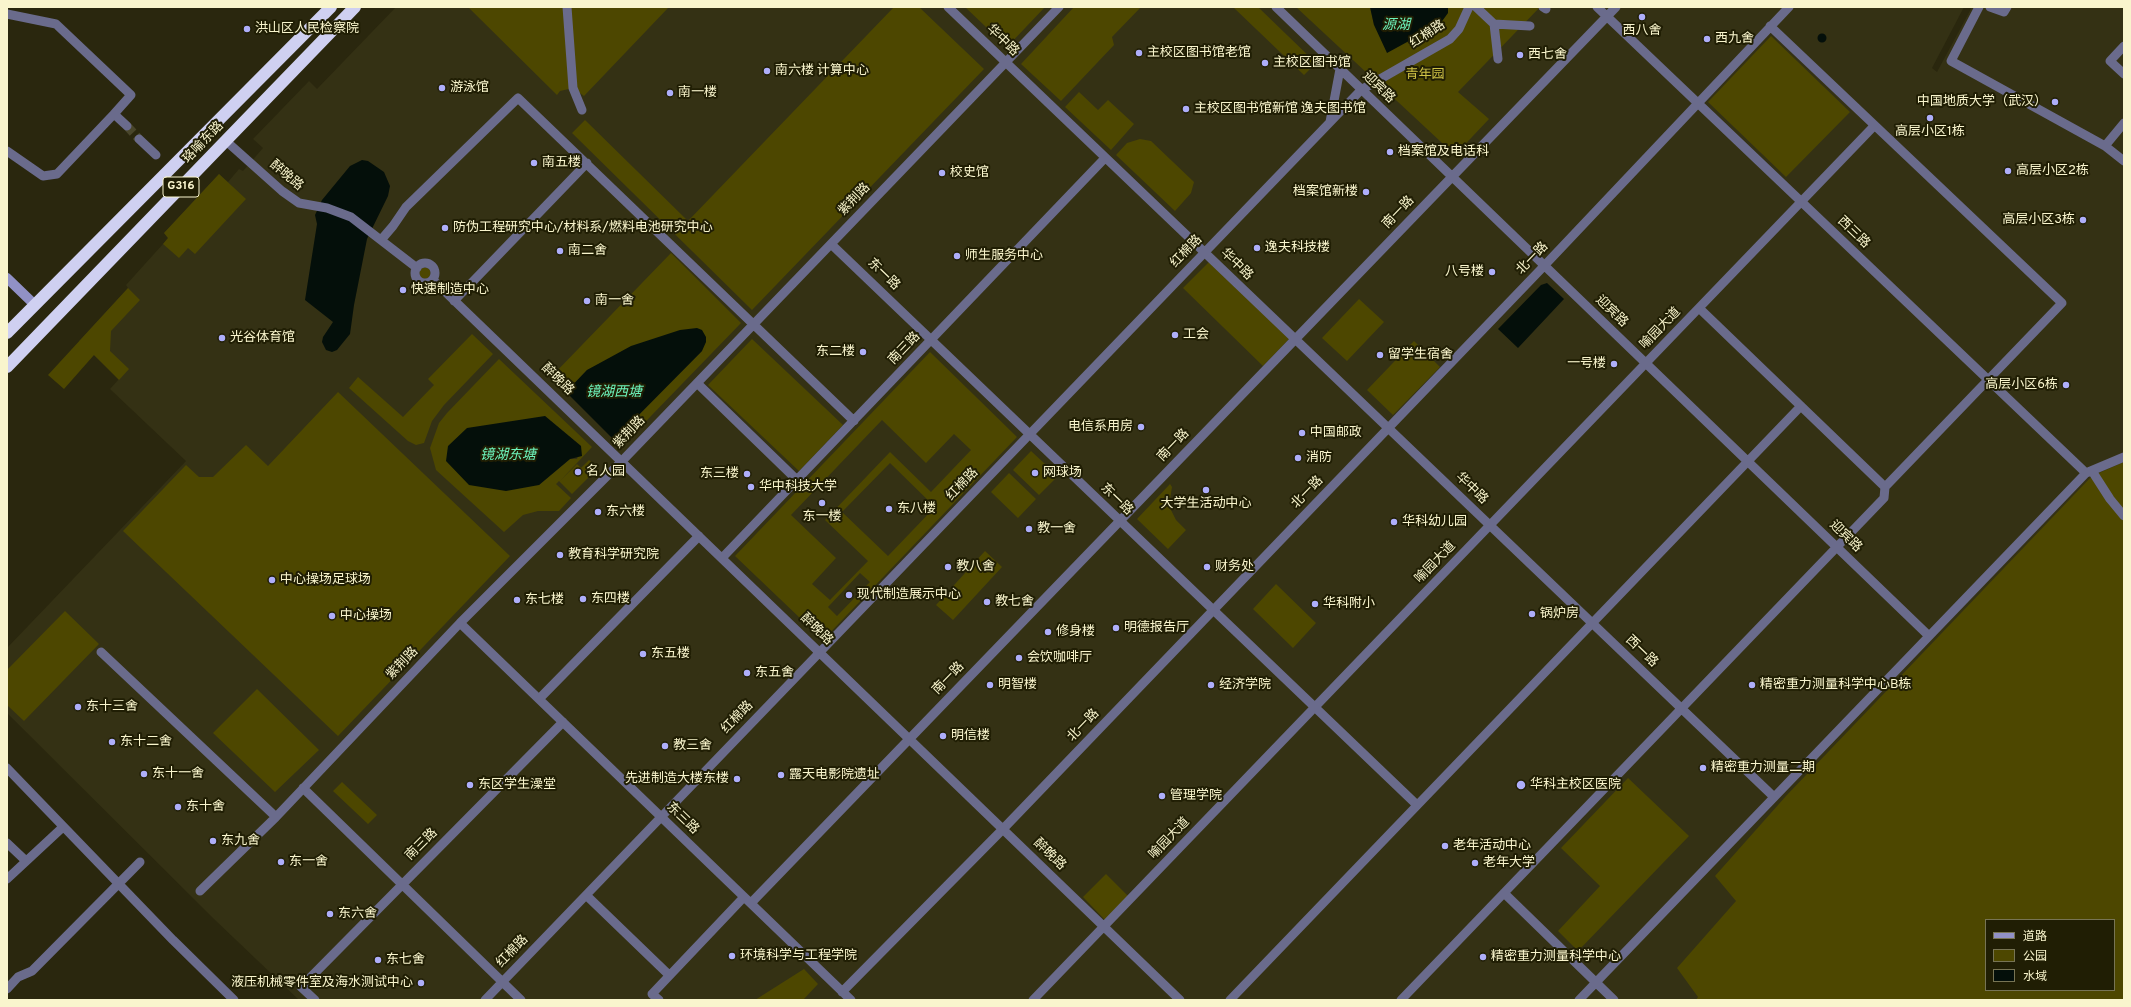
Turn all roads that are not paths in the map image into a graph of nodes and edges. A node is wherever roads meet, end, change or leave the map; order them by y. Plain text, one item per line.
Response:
1 (331, 7) edge
2 (355, 7) edge
3 (567, 7) edge
4 (948, 7) edge
5 (1058, 7) edge
6 (1276, 7) edge
7 (1469, 7) edge
8 (1476, 7) edge
9 (1597, 7) edge
10 (1616, 7) edge
11 (1789, 7) edge
12 (1979, 7) edge
13 (1990, 7) edge
14 (2007, 7) edge
15 (7, 14) edge
16 (1607, 16) junction
17 (1494, 24) junction
18 (1530, 26) dead end
19 (1770, 26) junction
20 (2124, 46) edge
21 (1498, 59) dead end
22 (1006, 62) junction
23 (1340, 69) junction
24 (2124, 74) edge
25 (1361, 90) junction
26 (1699, 102) junction
27 (582, 110) dead end
28 (114, 114) junction
29 (1330, 122) junction
30 (2124, 123) edge
31 (127, 126) tunnel mouth
32 (1874, 126) junction
33 (139, 139) tunnel mouth
34 (226, 141) junction
35 (2105, 146) junction
36 (7, 151) edge
37 (156, 155) dead end
38 (1105, 158) junction
39 (2124, 161) edge
40 (587, 163) junction
41 (1452, 177) junction
42 (1802, 201) junction
43 (381, 240) junction
44 (831, 244) junction
45 (1205, 253) junction
46 (1544, 266) junction
47 (417, 268) junction
48 (7, 278) edge
49 (433, 280) junction
50 (454, 301) junction
51 (35, 305) junction
52 (1699, 308) junction
53 (753, 325) junction
54 (7, 333) edge
55 (1295, 339) junction
56 (932, 340) junction
57 (1646, 364) junction
58 (7, 367) edge
59 (1988, 380) junction
60 (697, 383) junction
61 (1801, 406) junction
62 (854, 421) junction
63 (1388, 428) junction
64 (1029, 435) junction
65 (2124, 457) edge
66 (622, 461) junction
67 (1748, 462) junction
68 (2089, 472) junction
69 (797, 480) junction
70 (1885, 487) junction
71 (2124, 516) edge
72 (1119, 521) junction
73 (1490, 525) junction
74 (699, 536) junction
75 (1837, 547) junction
76 (722, 558) junction
77 (1214, 610) junction
78 (460, 623) junction
79 (1592, 623) junction
80 (1929, 636) junction
81 (101, 652) dead end
82 (820, 652) junction
83 (539, 699) junction
84 (1315, 707) junction
85 (1681, 709) junction
86 (563, 722) junction
87 (909, 738) junction
88 (7, 768) edge
89 (303, 788) junction
90 (1774, 798) junction
91 (1417, 805) junction
92 (661, 816) junction
93 (276, 817) junction
94 (64, 827) junction
95 (1003, 829) junction
96 (7, 843) edge
97 (26, 861) junction
98 (140, 862) dead end
99 (7, 879) edge
100 (118, 884) junction
101 (401, 885) junction
102 (200, 891) dead end
103 (1504, 893) junction
104 (586, 895) junction
105 (748, 900) junction
106 (1104, 926) junction
107 (669, 975) junction
108 (503, 982) junction
109 (1596, 982) junction
110 (7, 989) edge
111 (842, 992) junction
112 (234, 1000) edge
113 (315, 1000) edge
114 (485, 1000) edge
115 (521, 1000) edge
116 (658, 1000) edge
117 (851, 1000) edge
118 (1033, 1000) edge
119 (1180, 1000) edge
120 (1230, 1000) edge
121 (1401, 1000) edge
122 (1579, 1000) edge
123 (1614, 1000) edge

1 - 51 highway, 珞喻东路 / G316
2 - 34 highway, 珞喻东路 / G316
3 - 27 street
4 - 22 street, 华中路
5 - 22 street, 紫荆路
6 - 23 street, 迎宾路
7 - 25 street, 红棉路
8 - 17 street
9 - 16 street, 西三路
10 - 16 street, 南一路
11 - 19 street, 北一路
12 - 35 street
13 - 14 street
15 - 28 street
16 - 26 street, 西三路
16 - 41 street, 南一路
17 - 18 street
17 - 21 street
19 - 26 street, 北一路
19 - 32 street
20 - 24 street
22 - 38 street, 华中路
22 - 44 street, 紫荆路
23 - 25 street, 迎宾路
23 - 29 street
25 - 29 street, 红棉路
25 - 41 street, 迎宾路
26 - 42 street, 西三路
26 - 46 street, 北一路
28 - 31 street
28 - 36 street
29 - 45 street, 红棉路
30 - 35 street
32 - 42 street, 喻园大道
32 - 59 street
33 - 37 street
34 - 43 street, 醉晚路
34 - 58 highway, 珞喻东路 / G316
35 - 39 street
38 - 45 street, 华中路
38 - 56 street, 南三路
40 - 43 street
40 - 50 street
40 - 53 street
41 - 46 street, 迎宾路
41 - 55 street, 南一路
42 - 52 street, 喻园大道
42 - 59 street, 西三路
43 - 47 street, 醉晚路
44 - 53 street, 紫荆路
44 - 56 street, 东一路
45 - 55 street, 华中路
45 - 64 street, 红棉路
46 - 57 street, 迎宾路
46 - 63 street, 北一路
47 - 49 street, 醉晚路
47 - 49 street, 醉晚路
48 - 51 street
49 - 50 street, 醉晚路
50 - 66 street, 醉晚路
51 - 54 highway, 珞喻东路 / G316
52 - 57 street, 喻园大道
52 - 61 street
53 - 60 street, 紫荆路
53 - 62 street
55 - 63 street, 华中路
55 - 72 street, 南一路
56 - 62 street, 南三路
56 - 64 street, 东一路
57 - 67 street, 迎宾路
57 - 73 street, 喻园大道
59 - 68 street, 西三路
59 - 70 street
60 - 66 street, 紫荆路
60 - 69 street
61 - 67 street
61 - 70 street
62 - 69 street, 南三路
63 - 73 street, 华中路
63 - 77 street, 北一路
64 - 72 street, 东一路
64 - 82 street, 红棉路
65 - 68 street
66 - 74 street, 醉晚路
66 - 78 street, 紫荆路
67 - 75 street, 迎宾路
67 - 79 street
68 - 71 street, 西三路
68 - 80 street
69 - 76 street, 南三路
70 - 75 street
72 - 77 street, 东一路
72 - 87 street, 南一路
73 - 79 street, 西一路
73 - 84 street, 喻园大道
74 - 76 street, 醉晚路
74 - 83 street
75 - 80 street, 迎宾路
75 - 85 street
76 - 82 street, 醉晚路
77 - 84 street, 东一路
77 - 95 street, 北一路
78 - 83 street, 东三路
78 - 89 street, 紫荆路
79 - 85 street, 西一路
79 - 91 street
80 - 90 street
81 - 93 street
82 - 87 street, 醉晚路
82 - 92 street, 红棉路
83 - 86 street, 东三路
84 - 91 street, 东一路
84 - 106 street, 喻园大道
85 - 90 street, 西一路
85 - 103 street
86 - 92 street, 东三路
86 - 101 street, 南三路
87 - 95 street, 醉晚路
87 - 105 street, 南一路
88 - 94 street
89 - 93 street, 紫荆路
89 - 101 street
90 - 109 street
91 - 120 street
92 - 104 street, 红棉路
92 - 105 street, 东三路
93 - 102 street, 紫荆路
94 - 97 street
94 - 100 street
95 - 106 street, 醉晚路
95 - 111 street, 北一路
96 - 97 street
97 - 99 street
98 - 100 street
100 - 110 street
100 - 112 street
101 - 108 street
101 - 113 street, 南三路
103 - 109 street
103 - 121 street
104 - 107 street
104 - 108 street, 红棉路
105 - 107 street, 南一路
105 - 111 street, 东三路
106 - 118 street, 喻园大道
106 - 119 street, 醉晚路
107 - 116 street, 南一路
108 - 114 street, 红棉路
108 - 115 street
109 - 122 street
109 - 123 street
111 - 117 street, 东三路

